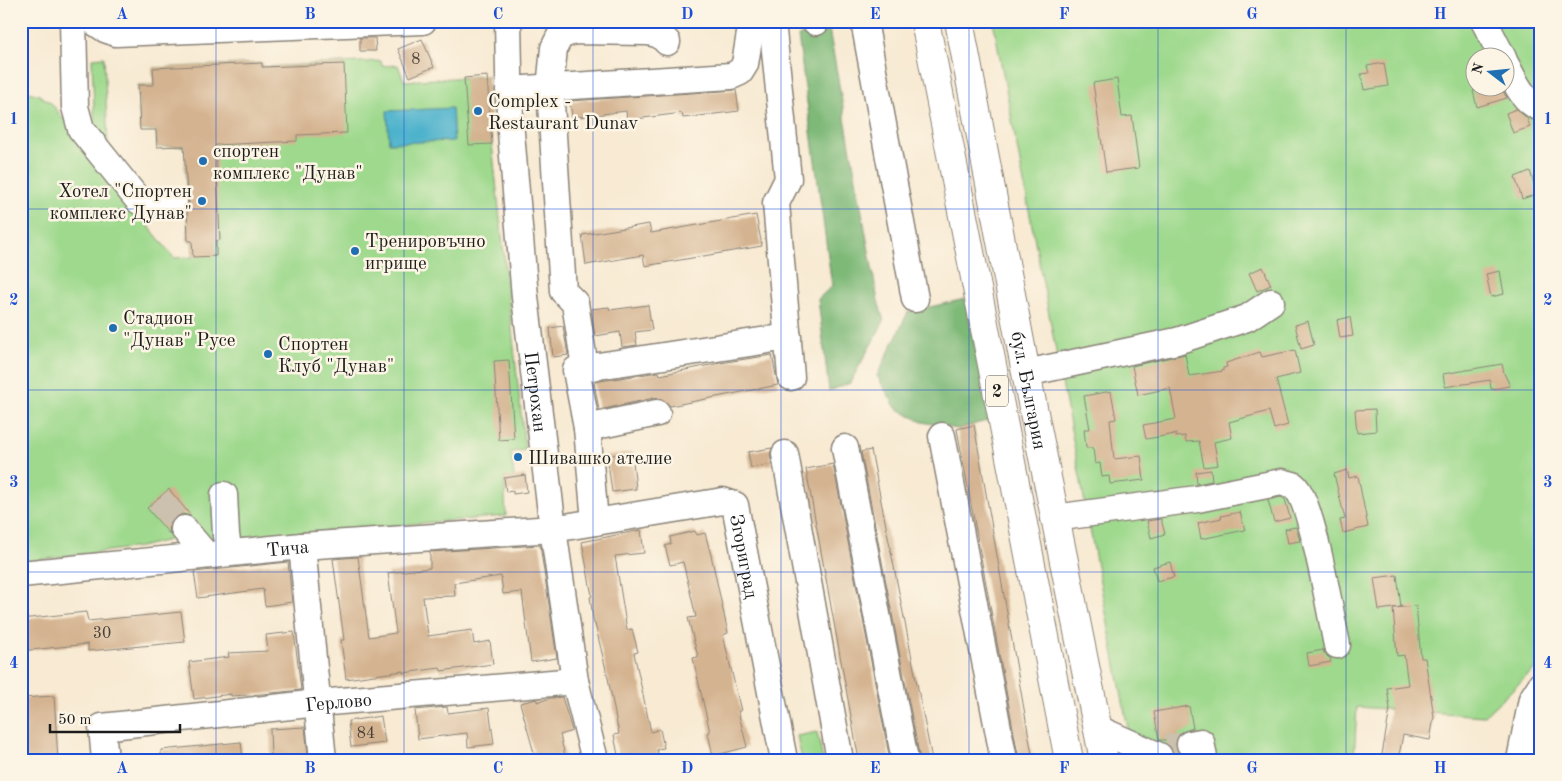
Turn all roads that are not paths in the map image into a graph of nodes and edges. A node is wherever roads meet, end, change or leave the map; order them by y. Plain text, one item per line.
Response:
1 (73, 21) edge
2 (93, 21) edge
3 (423, 21) edge
4 (508, 21) edge
5 (752, 21) edge
6 (772, 21) edge
7 (864, 21) edge
8 (926, 21) edge
9 (960, 21) edge
10 (1484, 21) edge
11 (360, 22) edge
12 (667, 42) dead end
13 (1498, 48) edge
14 (1514, 78) edge
15 (550, 88) junction
16 (509, 90) junction
17 (1541, 108) edge
18 (174, 203) dead end
19 (915, 299) dead end
20 (1272, 302) dead end
21 (788, 337) junction
22 (585, 368) junction
23 (1026, 373) junction
24 (792, 377) dead end
25 (657, 413) dead end
26 (587, 428) junction
27 (942, 436) dead end
28 (845, 448) dead end
29 (785, 454) dead end
30 (224, 495) dead end
31 (1054, 518) junction
32 (595, 522) junction
33 (554, 529) junction
34 (184, 530) tunnel mouth
35 (302, 546) junction
36 (218, 554) junction
37 (21, 574) edge
38 (1337, 645) dead end
39 (575, 681) junction
40 (1541, 685) edge
41 (318, 703) junction
42 (1098, 729) junction
43 (1174, 752) tunnel mouth
44 (105, 760) edge
45 (323, 760) edge
46 (595, 760) edge
47 (784, 760) edge
48 (840, 760) edge
49 (904, 760) edge
50 (1004, 760) edge
51 (1069, 760) edge
52 (1104, 760) edge
53 (1520, 760) edge

1 - 18 street
2 - 11 street
3 - 11 street
4 - 16 street, Петрохан
5 - 15 street
6 - 21 street
7 - 19 street
8 - 51 highway, бул. България / 2
9 - 23 highway, бул. България / 2
10 - 13 street
12 - 15 street
14 - 17 street
15 - 16 street
15 - 22 street
16 - 33 street, Петрохан
20 - 23 street
21 - 22 street
21 - 24 street
22 - 26 street
23 - 31 highway, бул. България / 2
25 - 26 street
26 - 32 street
27 - 50 street
28 - 49 street
29 - 48 street
30 - 36 street
31 - 38 street
31 - 42 highway, бул. България / 2
32 - 33 street, Згориград
32 - 47 street, Згориград
33 - 35 street, Тича
33 - 39 street, Петрохан
34 - 36 street
35 - 36 street, Тича
35 - 41 street
36 - 37 street, Тича
39 - 41 street, Герлово
39 - 46 street, Петрохан
40 - 53 street
41 - 44 street, Герлово
41 - 45 street
42 - 43 street
42 - 52 highway, бул. България / 2

